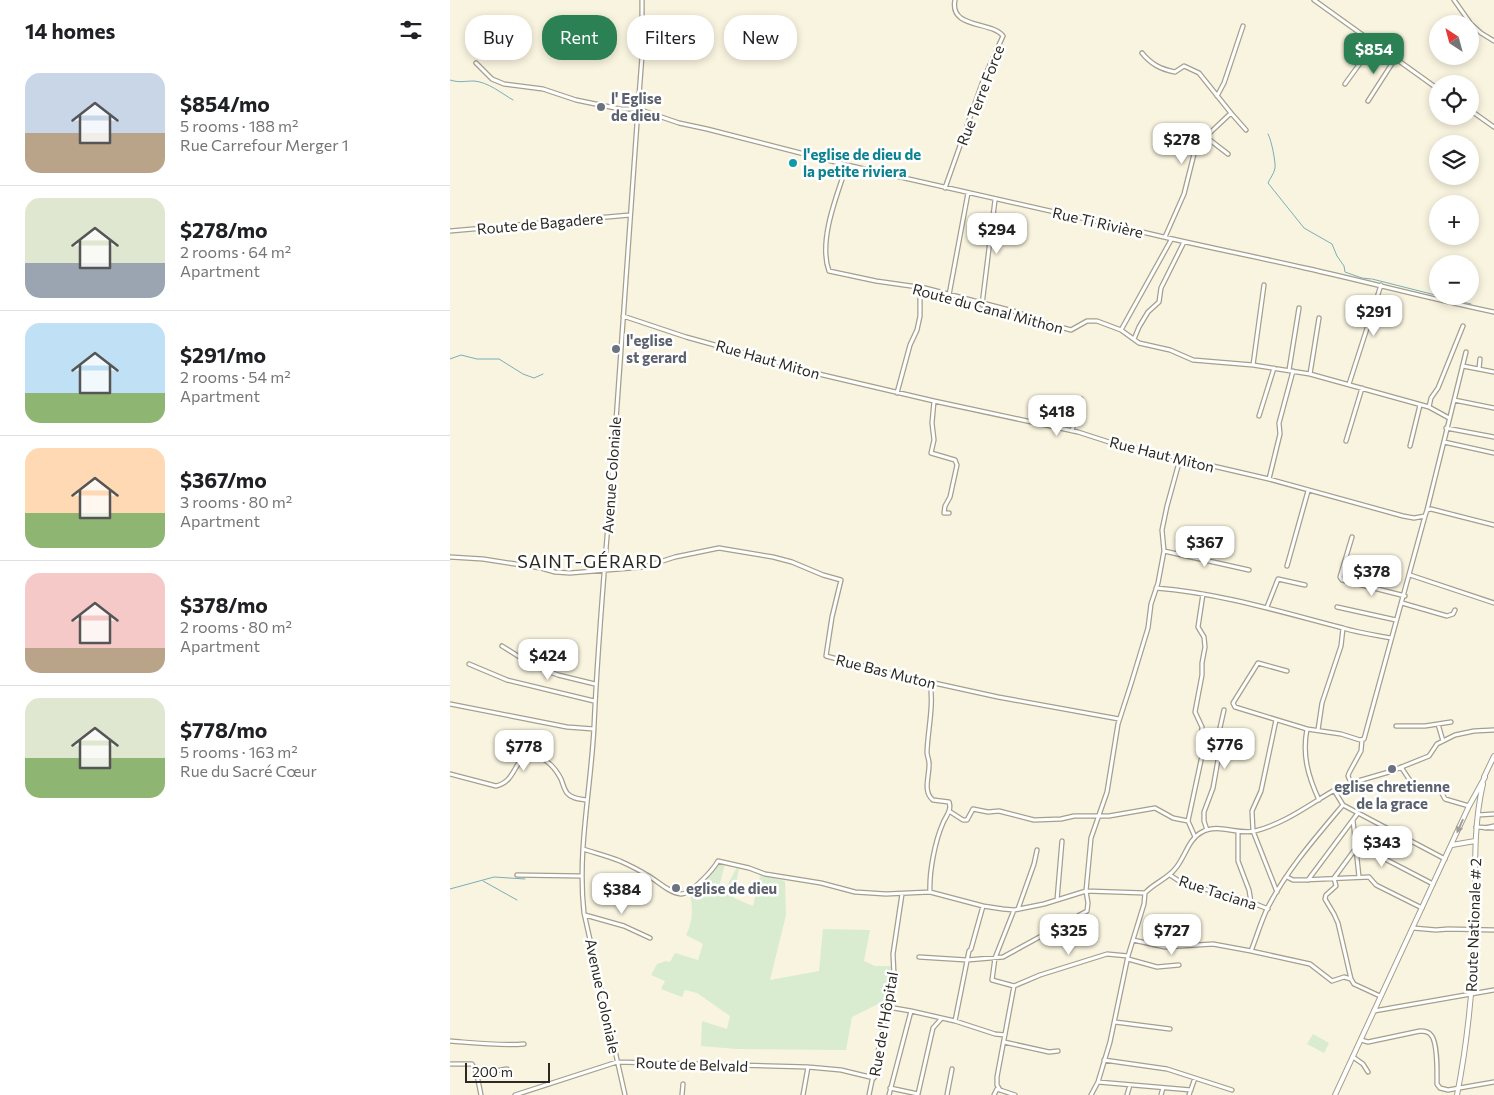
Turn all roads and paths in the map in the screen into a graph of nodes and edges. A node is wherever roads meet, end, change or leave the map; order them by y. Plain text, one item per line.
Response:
1 (642, 0) edge
2 (955, 0) edge
3 (1314, 0) edge
4 (1454, 0) edge
5 (1243, 26) dead end
6 (1494, 41) edge
7 (1374, 44) junction
8 (1142, 53) dead end
9 (1395, 59) junction
10 (476, 64) dead end
11 (1429, 83) edge
12 (1345, 84) dead end
13 (1217, 96) junction
14 (1368, 101) dead end
15 (638, 109) junction
16 (1231, 113) junction
17 (1479, 116) edge
18 (1494, 126) edge
19 (1246, 130) dead end
20 (1206, 137) junction
21 (1228, 154) dead end
22 (846, 165) junction
23 (945, 188) junction
24 (968, 193) junction
25 (995, 200) junction
26 (630, 215) junction
27 (450, 231) edge
28 (1165, 238) junction
29 (1171, 240) junction
30 (1184, 242) junction
31 (1264, 285) dead end
32 (1381, 285) junction
33 (920, 288) junction
34 (949, 295) junction
35 (982, 304) junction
36 (1299, 308) dead end
37 (1494, 312) edge
38 (623, 316) junction
39 (1319, 318) dead end
40 (1462, 326) dead end
41 (1121, 330) junction
42 (1134, 339) junction
43 (1466, 352) dead end
44 (1480, 360) dead end
45 (1253, 365) junction
46 (1463, 366) junction
47 (1274, 368) junction
48 (1479, 369) junction
49 (1291, 370) junction
50 (1494, 372) edge
51 (1310, 374) junction
52 (1349, 384) junction
53 (1362, 388) junction
54 (897, 393) junction
55 (1081, 399) dead end
56 (1454, 400) junction
57 (934, 401) junction
58 (1420, 405) junction
59 (1429, 408) junction
60 (1494, 408) edge
61 (1259, 416) dead end
62 (1449, 418) junction
63 (1446, 428) junction
64 (1072, 431) junction
65 (1494, 436) edge
66 (1346, 440) dead end
67 (1444, 442) junction
68 (1410, 446) dead end
69 (1494, 453) edge
70 (1180, 459) junction
71 (1269, 479) junction
72 (1308, 491) junction
73 (1427, 510) junction
74 (949, 513) dead end
75 (1425, 516) junction
76 (1494, 525) edge
77 (1352, 537) dead end
78 (1164, 550) junction
79 (450, 558) edge
80 (1287, 566) dead end
81 (1249, 570) dead end
82 (604, 571) junction
83 (1410, 575) junction
84 (1305, 584) dead end
85 (1156, 588) junction
86 (1203, 594) junction
87 (1404, 596) junction
88 (1402, 603) junction
89 (1494, 604) edge
90 (1267, 607) junction
91 (1337, 608) dead end
92 (1455, 610) dead end
93 (1396, 620) junction
94 (1344, 628) junction
95 (1391, 638) junction
96 (502, 646) dead end
97 (469, 664) dead end
98 (1287, 671) dead end
99 (930, 682) junction
100 (595, 684) junction
101 (594, 701) junction
102 (450, 704) edge
103 (1224, 710) dead end
104 (1120, 719) junction
105 (1276, 720) junction
106 (1451, 722) dead end
107 (1438, 724) junction
108 (1396, 726) dead end
109 (594, 729) junction
110 (1307, 729) junction
111 (1318, 730) junction
112 (1494, 730) edge
113 (1362, 740) junction
114 (1443, 741) junction
115 (1494, 756) edge
116 (1401, 767) junction
117 (450, 774) edge
118 (1484, 777) junction
119 (1351, 783) junction
120 (1334, 790) junction
121 (586, 800) junction
122 (1319, 800) junction
123 (1343, 804) junction
124 (1469, 806) junction
125 (949, 811) junction
126 (1358, 812) junction
127 (1494, 814) edge
128 (1098, 815) junction
129 (1477, 815) junction
130 (1352, 820) junction
131 (1188, 821) junction
132 (1476, 827) junction
133 (1494, 827) edge
134 (1207, 830) junction
135 (1238, 831) junction
136 (1391, 831) junction
137 (1253, 832) junction
138 (1195, 837) junction
139 (1062, 841) dead end
140 (1475, 841) junction
141 (1452, 845) junction
142 (1356, 848) junction
143 (582, 849) junction
144 (1037, 850) dead end
145 (1445, 859) junction
146 (517, 875) dead end
147 (1170, 875) junction
148 (581, 876) junction
149 (1359, 877) junction
150 (1287, 878) junction
151 (1334, 878) junction
152 (1308, 880) junction
153 (1433, 884) junction
154 (1086, 890) junction
155 (930, 892) junction
156 (1277, 892) junction
157 (1145, 893) junction
158 (902, 894) junction
159 (1057, 900) junction
160 (1251, 902) junction
161 (983, 906) junction
162 (1422, 908) junction
163 (1268, 909) junction
164 (1016, 910) junction
165 (584, 915) junction
166 (1413, 928) junction
167 (1474, 930) junction
168 (1494, 930) edge
169 (650, 938) dead end
170 (1133, 940) junction
171 (1251, 950) junction
172 (919, 957) dead end
173 (1128, 957) junction
174 (995, 958) junction
175 (967, 960) junction
176 (1179, 965) dead end
177 (1351, 978) junction
178 (1014, 986) junction
179 (1494, 990) edge
180 (1472, 994) junction
181 (1380, 996) junction
182 (888, 1007) junction
183 (1374, 1011) junction
184 (911, 1012) junction
185 (941, 1019) junction
186 (955, 1021) junction
187 (1115, 1022) junction
188 (1170, 1029) dead end
189 (1005, 1035) junction
190 (1361, 1040) junction
191 (450, 1042) edge
192 (1004, 1042) junction
193 (524, 1044) dead end
194 (1058, 1051) dead end
195 (1353, 1057) junction
196 (1104, 1060) junction
197 (617, 1062) junction
198 (450, 1064) edge
199 (1363, 1064) junction
200 (1370, 1065) dead end
201 (808, 1067) junction
202 (952, 1069) dead end
203 (507, 1070) dead end
204 (1368, 1072) dead end
205 (476, 1074) junction
206 (874, 1078) junction
207 (1195, 1078) junction
208 (1098, 1082) junction
209 (1494, 1082) edge
210 (683, 1084) dead end
211 (1130, 1085) junction
212 (890, 1088) junction
213 (1163, 1088) junction
214 (1458, 1088) junction
215 (1000, 1090) junction
216 (1191, 1090) junction
217 (1232, 1090) dead end
218 (481, 1095) edge
219 (515, 1095) edge
220 (626, 1095) edge
221 (682, 1095) edge
222 (803, 1095) edge
223 (869, 1095) edge
224 (889, 1095) edge
225 (947, 1095) edge
226 (994, 1095) edge
227 (1015, 1095) edge
228 (1091, 1095) edge
229 (1128, 1095) edge
230 (1161, 1095) edge
231 (1189, 1095) edge
232 (1335, 1095) edge
233 (1457, 1095) edge

1 - 15 street, Avenue Coloniale
2 - 23 street, Rue Terre Force
3 - 7 street
4 - 6 street
5 - 13 street
7 - 9 street
7 - 12 street
8 - 13 street
9 - 11 street
9 - 14 street
10 - 15 street, Rue Ti Rivière
13 - 16 street
15 - 22 street, Rue Ti Rivière
15 - 26 street, Avenue Coloniale
16 - 19 street
16 - 20 street
17 - 18 street
20 - 21 street
20 - 28 street
22 - 23 street, Rue Ti Rivière
22 - 33 street, Route du Canal Mithon
23 - 24 street, Rue Ti Rivière
24 - 25 street, Rue Ti Rivière
24 - 34 street
25 - 28 street, Rue Ti Rivière
25 - 35 street
26 - 27 street, Route de Bagadere
26 - 38 street, Avenue Coloniale
28 - 29 street, Rue Ti Rivière
29 - 30 street, Rue Ti Rivière
29 - 41 street
30 - 32 street, Rue Ti Rivière
30 - 42 street
31 - 45 street
32 - 37 street, Rue Ti Rivière
32 - 52 street
33 - 34 street, Route du Canal Mithon
33 - 54 street
34 - 35 street, Route du Canal Mithon
35 - 41 street, Route du Canal Mithon
36 - 49 street
38 - 54 street, Rue Haut Miton
38 - 82 street, Avenue Coloniale
39 - 51 street
40 - 59 street
41 - 42 street, Route du Canal Mithon
42 - 45 street, Route du Canal Mithon
43 - 46 street
44 - 48 street
45 - 47 street, Route du Canal Mithon
46 - 48 street
46 - 56 street
47 - 49 street, Route du Canal Mithon
47 - 61 street
48 - 50 street
49 - 51 street, Route du Canal Mithon
49 - 71 street
51 - 52 street, Route du Canal Mithon
52 - 53 street, Route du Canal Mithon
53 - 58 street, Route du Canal Mithon
53 - 66 street
54 - 57 street, Rue Haut Miton
55 - 64 street
56 - 60 street
56 - 62 street
57 - 64 street, Rue Haut Miton
57 - 74 street
58 - 59 street, Route du Canal Mithon
58 - 68 street
59 - 62 street, Route du Canal Mithon
62 - 63 street
63 - 65 street
63 - 67 street
64 - 70 street, Rue Haut Miton
67 - 69 street
67 - 73 street
70 - 71 street, Rue Haut Miton
70 - 78 street
71 - 72 street, Rue Haut Miton
72 - 75 street, Rue Haut Miton
72 - 80 street
73 - 75 street
73 - 76 street
75 - 83 street
77 - 87 street
78 - 81 street
78 - 85 street
79 - 82 street, Rue Bas Muton
82 - 99 street, Rue Bas Muton
82 - 100 street, Avenue Coloniale
83 - 87 street
83 - 89 street
84 - 90 street
85 - 86 street
85 - 104 street
86 - 90 street
86 - 131 street
87 - 88 street
88 - 92 street
88 - 93 street
90 - 94 street
91 - 93 street
93 - 95 street
94 - 95 street
94 - 111 street
95 - 113 street
96 - 100 street
97 - 101 street
98 - 105 street
99 - 104 street, Rue Bas Muton
99 - 125 street
100 - 101 street, Avenue Coloniale
101 - 109 street, Avenue Coloniale
102 - 109 street
103 - 134 street
104 - 128 street
105 - 110 street
105 - 137 street
106 - 107 street
107 - 108 street
107 - 114 street
109 - 121 street, Avenue Coloniale
110 - 111 street
110 - 122 street
111 - 113 street
112 - 114 street
113 - 119 street
114 - 116 street
115 - 118 main road, Route Nationale # 2
116 - 119 street
116 - 124 street
117 - 121 street
118 - 124 main road
118 - 129 main road, Route Nationale # 2
119 - 120 street
120 - 122 street
120 - 123 street
121 - 143 street, Avenue Coloniale
122 - 137 street
123 - 126 street
123 - 150 street
124 -> 141 main road
125 - 128 street
125 - 155 street
126 - 130 street
126 - 136 street
127 - 129 street
128 - 131 street
128 - 154 street
129 - 132 main road, Route Nationale # 2
130 - 142 street
130 - 152 street
131 - 138 street
132 - 133 street
132 - 140 main road, Route Nationale # 2
134 - 135 street
134 - 138 street
135 - 137 street
135 - 160 street
136 - 145 street
136 - 153 street
137 - 156 street
138 - 147 street
139 - 159 street
140 - 141 main road
140 - 167 main road, Route Nationale # 2
141 - 145 main road
142 - 149 street
142 - 151 street
143 - 148 street, Avenue Coloniale
143 - 158 street
144 - 164 street
145 - 153 main road
146 - 148 street
147 - 157 street
147 - 160 street, Rue Taciana
148 - 165 street, Avenue Coloniale
149 - 151 street
149 - 162 street
150 - 152 street
150 - 156 street
151 - 152 street
151 - 177 street
153 - 162 main road
154 - 157 street
154 - 159 street
154 - 174 street
155 - 158 street
155 - 161 street
156 - 163 street
157 - 170 street
158 - 182 street, Rue de l'Hôpital
159 - 164 street
160 - 163 street, Rue Taciana
161 - 164 street
161 - 175 street
162 - 166 main road
163 - 171 street
164 - 174 street
165 - 169 street
165 - 197 street, Avenue Coloniale
166 - 167 street
166 - 181 main road
167 - 168 street
167 - 180 main road, Route Nationale # 2
170 - 171 street
170 - 173 street
171 - 177 street
172 - 175 street
173 - 176 street
173 - 178 street
173 - 187 street
174 - 175 street
174 - 178 street
175 - 186 street
177 - 181 street
178 - 189 street
179 - 180 street
180 - 183 street
180 - 214 main road, Route Nationale # 2
181 - 183 main road
182 - 184 street
182 - 206 street, Rue de l'Hôpital
183 - 190 main road
184 - 185 street
184 - 212 street
185 - 186 street
185 - 212 street
186 - 189 street
187 - 188 street
187 - 196 street
189 - 192 street
190 - 195 main road
190 - 214 street
191 - 193 street
192 - 194 street
192 - 215 street
195 - 199 street
195 - 232 main road
196 - 207 street
196 - 208 street
197 - 201 street, Route de Belvald
197 - 219 street, Route de Belvald
197 - 220 street, Avenue Coloniale
198 - 205 street
199 - 200 street
199 - 204 street
201 - 206 street, Route de Belvald
201 - 222 street
202 - 225 street
203 - 205 street
205 - 218 street
206 - 223 street, Rue de l'Hôpital
207 - 216 street
207 - 217 street
208 - 211 street
208 - 228 street
209 - 214 street
210 - 221 street
211 - 213 street
211 - 229 street
212 - 224 street
213 - 216 street
213 - 230 street
214 - 233 main road, Route Nationale # 2
215 - 226 street
215 - 227 street
216 - 231 street

